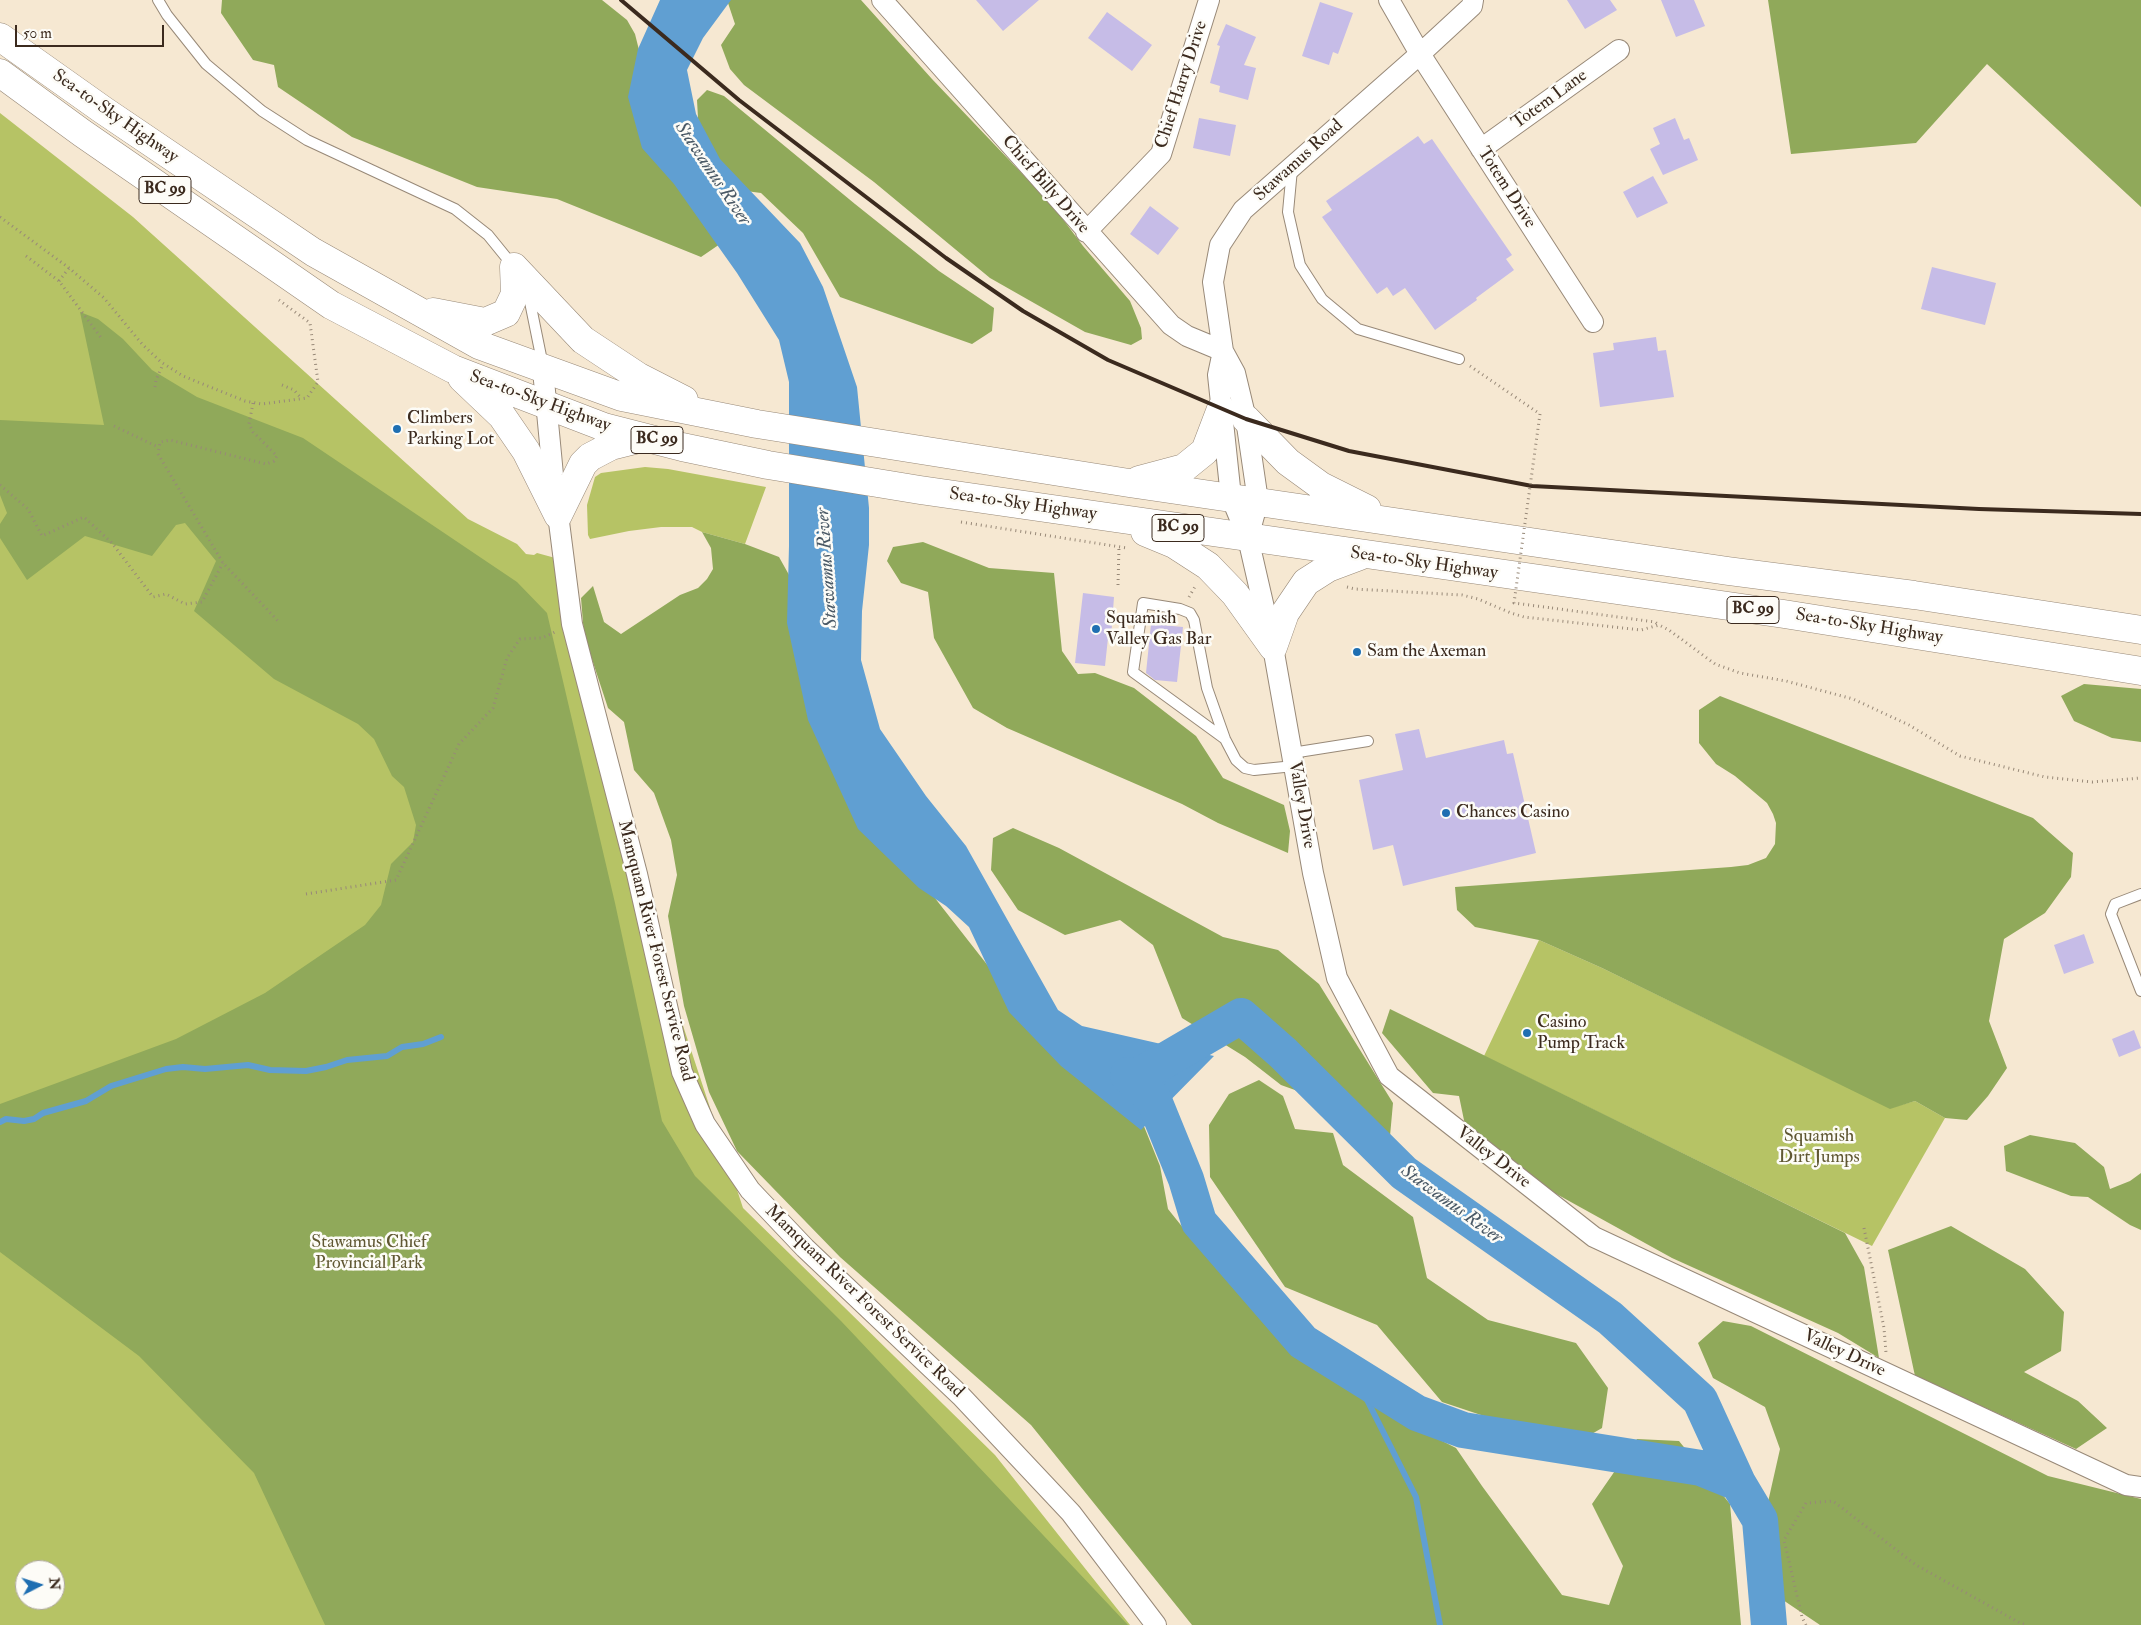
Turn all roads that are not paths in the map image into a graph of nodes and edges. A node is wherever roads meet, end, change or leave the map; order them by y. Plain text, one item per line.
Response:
1 (158, 0) edge
2 (882, 0) edge
3 (1209, 0) edge
4 (1389, 0) edge
5 (1473, 0) edge
6 (0, 37) edge
7 (1619, 50) dead end
8 (1420, 54) junction
9 (0, 73) edge
10 (1481, 149) junction
11 (1293, 166) junction
12 (1086, 232) junction
13 (514, 267) junction
14 (414, 309) junction
15 (1593, 322) dead end
16 (1224, 351) junction
17 (1459, 359) road end
18 (453, 369) junction
19 (543, 370) junction
20 (548, 407) junction
21 (1234, 414) junction
22 (716, 417) junction
23 (646, 438) junction
24 (1129, 483) junction
25 (1231, 497) junction
26 (1258, 501) junction
27 (558, 515) junction
28 (1108, 518) junction
29 (1391, 521) junction
30 (1248, 538) junction
31 (1364, 555) junction
32 (2141, 630) edge
33 (1273, 647) junction
34 (2141, 671) edge
35 (1225, 739) junction
36 (1368, 741) dead end
37 (1293, 759) junction
38 (2141, 894) edge
39 (2141, 991) edge
40 (2141, 1487) edge
41 (1156, 1625) edge

1 - 13 lane
2 - 12 street, Chief Billy Drive
3 - 12 street, Chief Harry Drive
4 - 8 street
5 - 8 street, Stawamus Road
6 - 14 highway, Sea-to-Sky Highway / BC 99
7 - 10 street, Totem Lane
8 - 10 street, Totem Drive
8 - 11 street, Stawamus Road
9 - 18 highway, Sea-to-Sky Highway / BC 99
10 - 15 street, Totem Drive
11 - 16 street, Stawamus Road
11 - 17 lane
12 - 16 street, Chief Billy Drive
13 - 14 highway
13 - 19 lane
13 - 22 highway
14 - 19 highway, Sea-to-Sky Highway / BC 99
16 - 21 street, Stawamus Road
18 - 20 highway, Sea-to-Sky Highway / BC 99
18 - 27 highway
19 - 20 street, Mamquam River Forest Service Road
19 - 22 highway, Sea-to-Sky Highway / BC 99
20 - 23 highway, Sea-to-Sky Highway / BC 99
20 - 27 street, Mamquam River Forest Service Road
21 - 24 highway
21 - 25 street, Stawamus Road
21 - 26 street, Stawamus Road
21 - 29 highway
22 - 24 highway, Sea-to-Sky Highway / BC 99
23 - 27 highway
23 - 28 highway, Sea-to-Sky Highway / BC 99
24 - 25 highway, Sea-to-Sky Highway / BC 99
25 - 26 highway, Sea-to-Sky Highway / BC 99
25 - 30 street, Stawamus Road
26 - 29 highway, Sea-to-Sky Highway / BC 99
26 - 30 street, Valley Drive
27 - 41 street, Mamquam River Forest Service Road
28 - 30 highway, Sea-to-Sky Highway / BC 99
28 - 33 highway
29 - 32 highway, Sea-to-Sky Highway / BC 99
30 - 31 highway, Sea-to-Sky Highway / BC 99
30 - 33 street, Valley Drive
31 - 33 highway
31 - 34 highway, Sea-to-Sky Highway / BC 99
33 - 37 street, Valley Drive
35 - 35 lane
35 - 37 lane
36 - 37 lane
37 - 40 street, Valley Drive
38 - 39 lane

